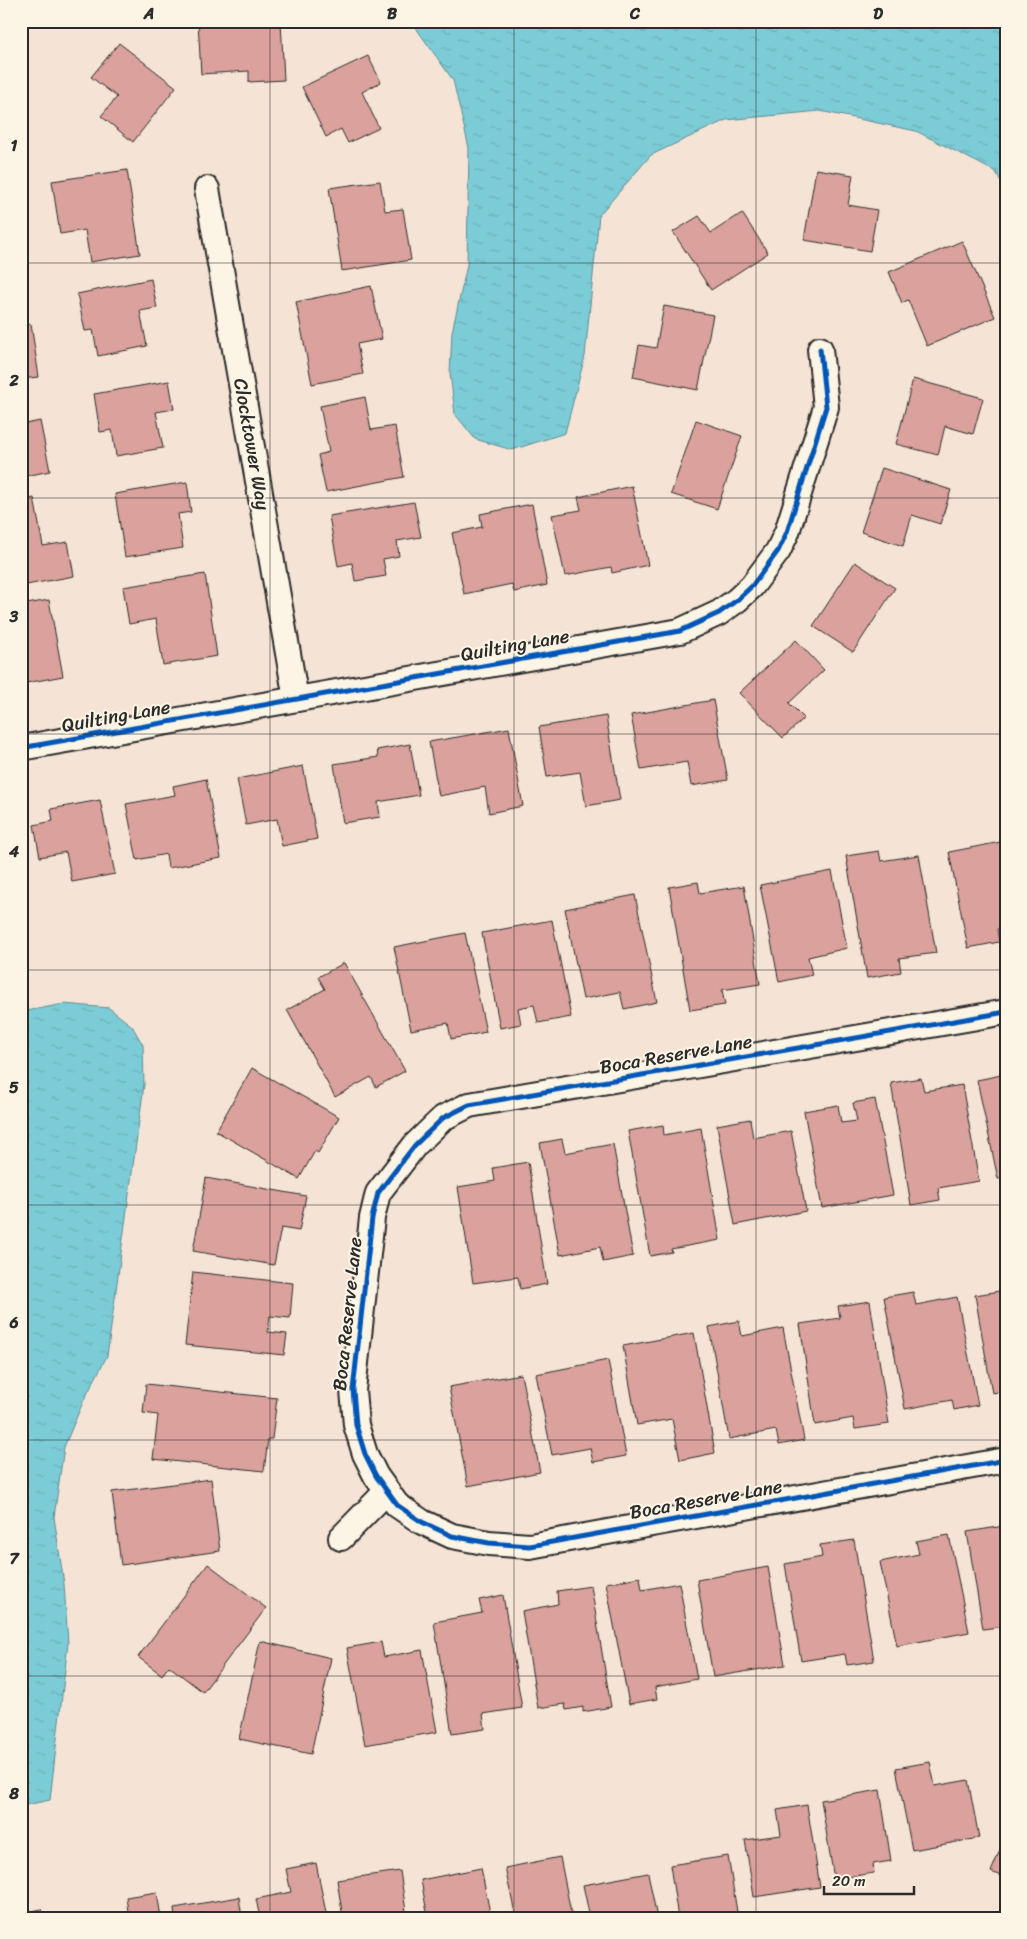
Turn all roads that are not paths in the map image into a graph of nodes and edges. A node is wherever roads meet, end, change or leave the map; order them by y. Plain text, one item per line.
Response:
1 (207, 189) dead end
2 (820, 349) dead end
3 (296, 700) junction
4 (21, 748) edge
5 (1006, 1012) edge
6 (1006, 1460) edge
7 (387, 1491) junction
8 (341, 1538) dead end

1 - 3 street, Clocktower Way
2 - 3 street, Quilting Lane
3 - 4 street, Quilting Lane
5 - 7 street, Boca Reserve Lane
6 - 7 street, Boca Reserve Lane
7 - 8 street

